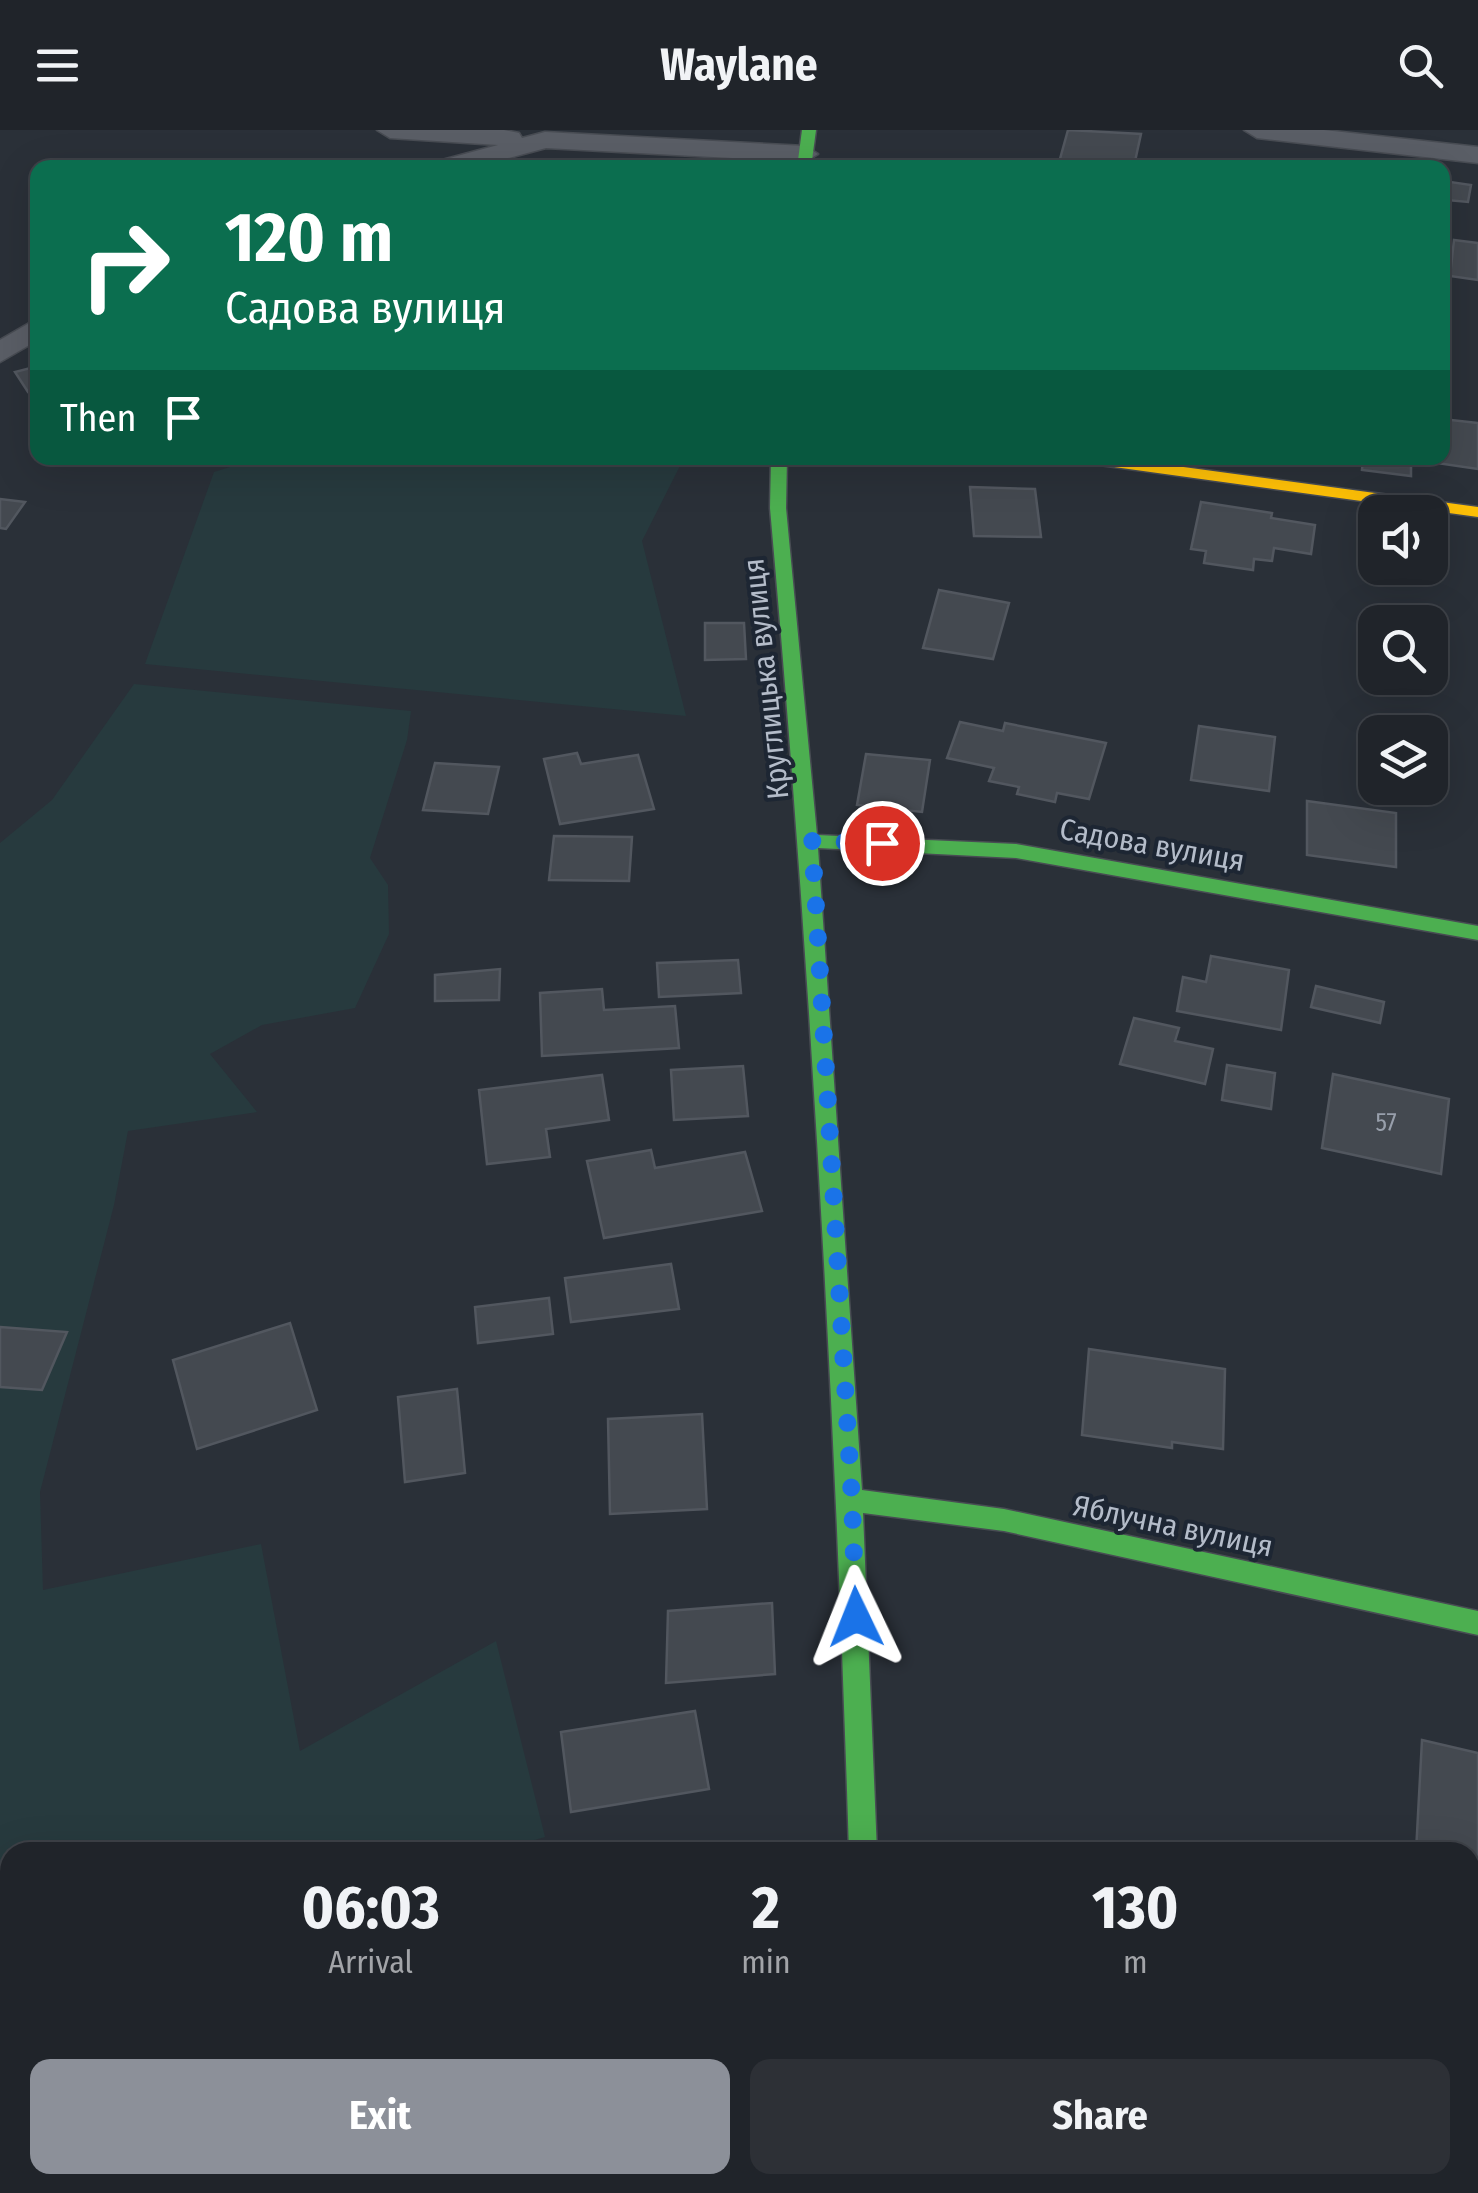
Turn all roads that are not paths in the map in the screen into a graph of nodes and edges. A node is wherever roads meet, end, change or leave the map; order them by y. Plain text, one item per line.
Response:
1 (390, 130) edge
2 (1257, 130) edge
3 (545, 140) junction
4 (806, 151) edge
5 (1478, 154) edge
6 (470, 160) edge
7 (30, 332) edge
8 (0, 353) edge
9 (779, 465) edge
10 (1136, 465) edge
11 (1478, 512) edge
12 (812, 841) junction
13 (1478, 934) edge
14 (852, 1500) junction
15 (1478, 1624) edge
16 (863, 1842) edge

1 - 3 street
2 - 5 street
3 - 4 street
3 - 6 street
7 - 8 street
9 - 12 street, Круглицька вулиця
10 - 11 street
12 - 13 street, Садова вулиця
12 - 14 street, Круглицька вулиця
14 - 15 street, Яблучна вулиця
14 - 16 street, Круглицька вулиця

